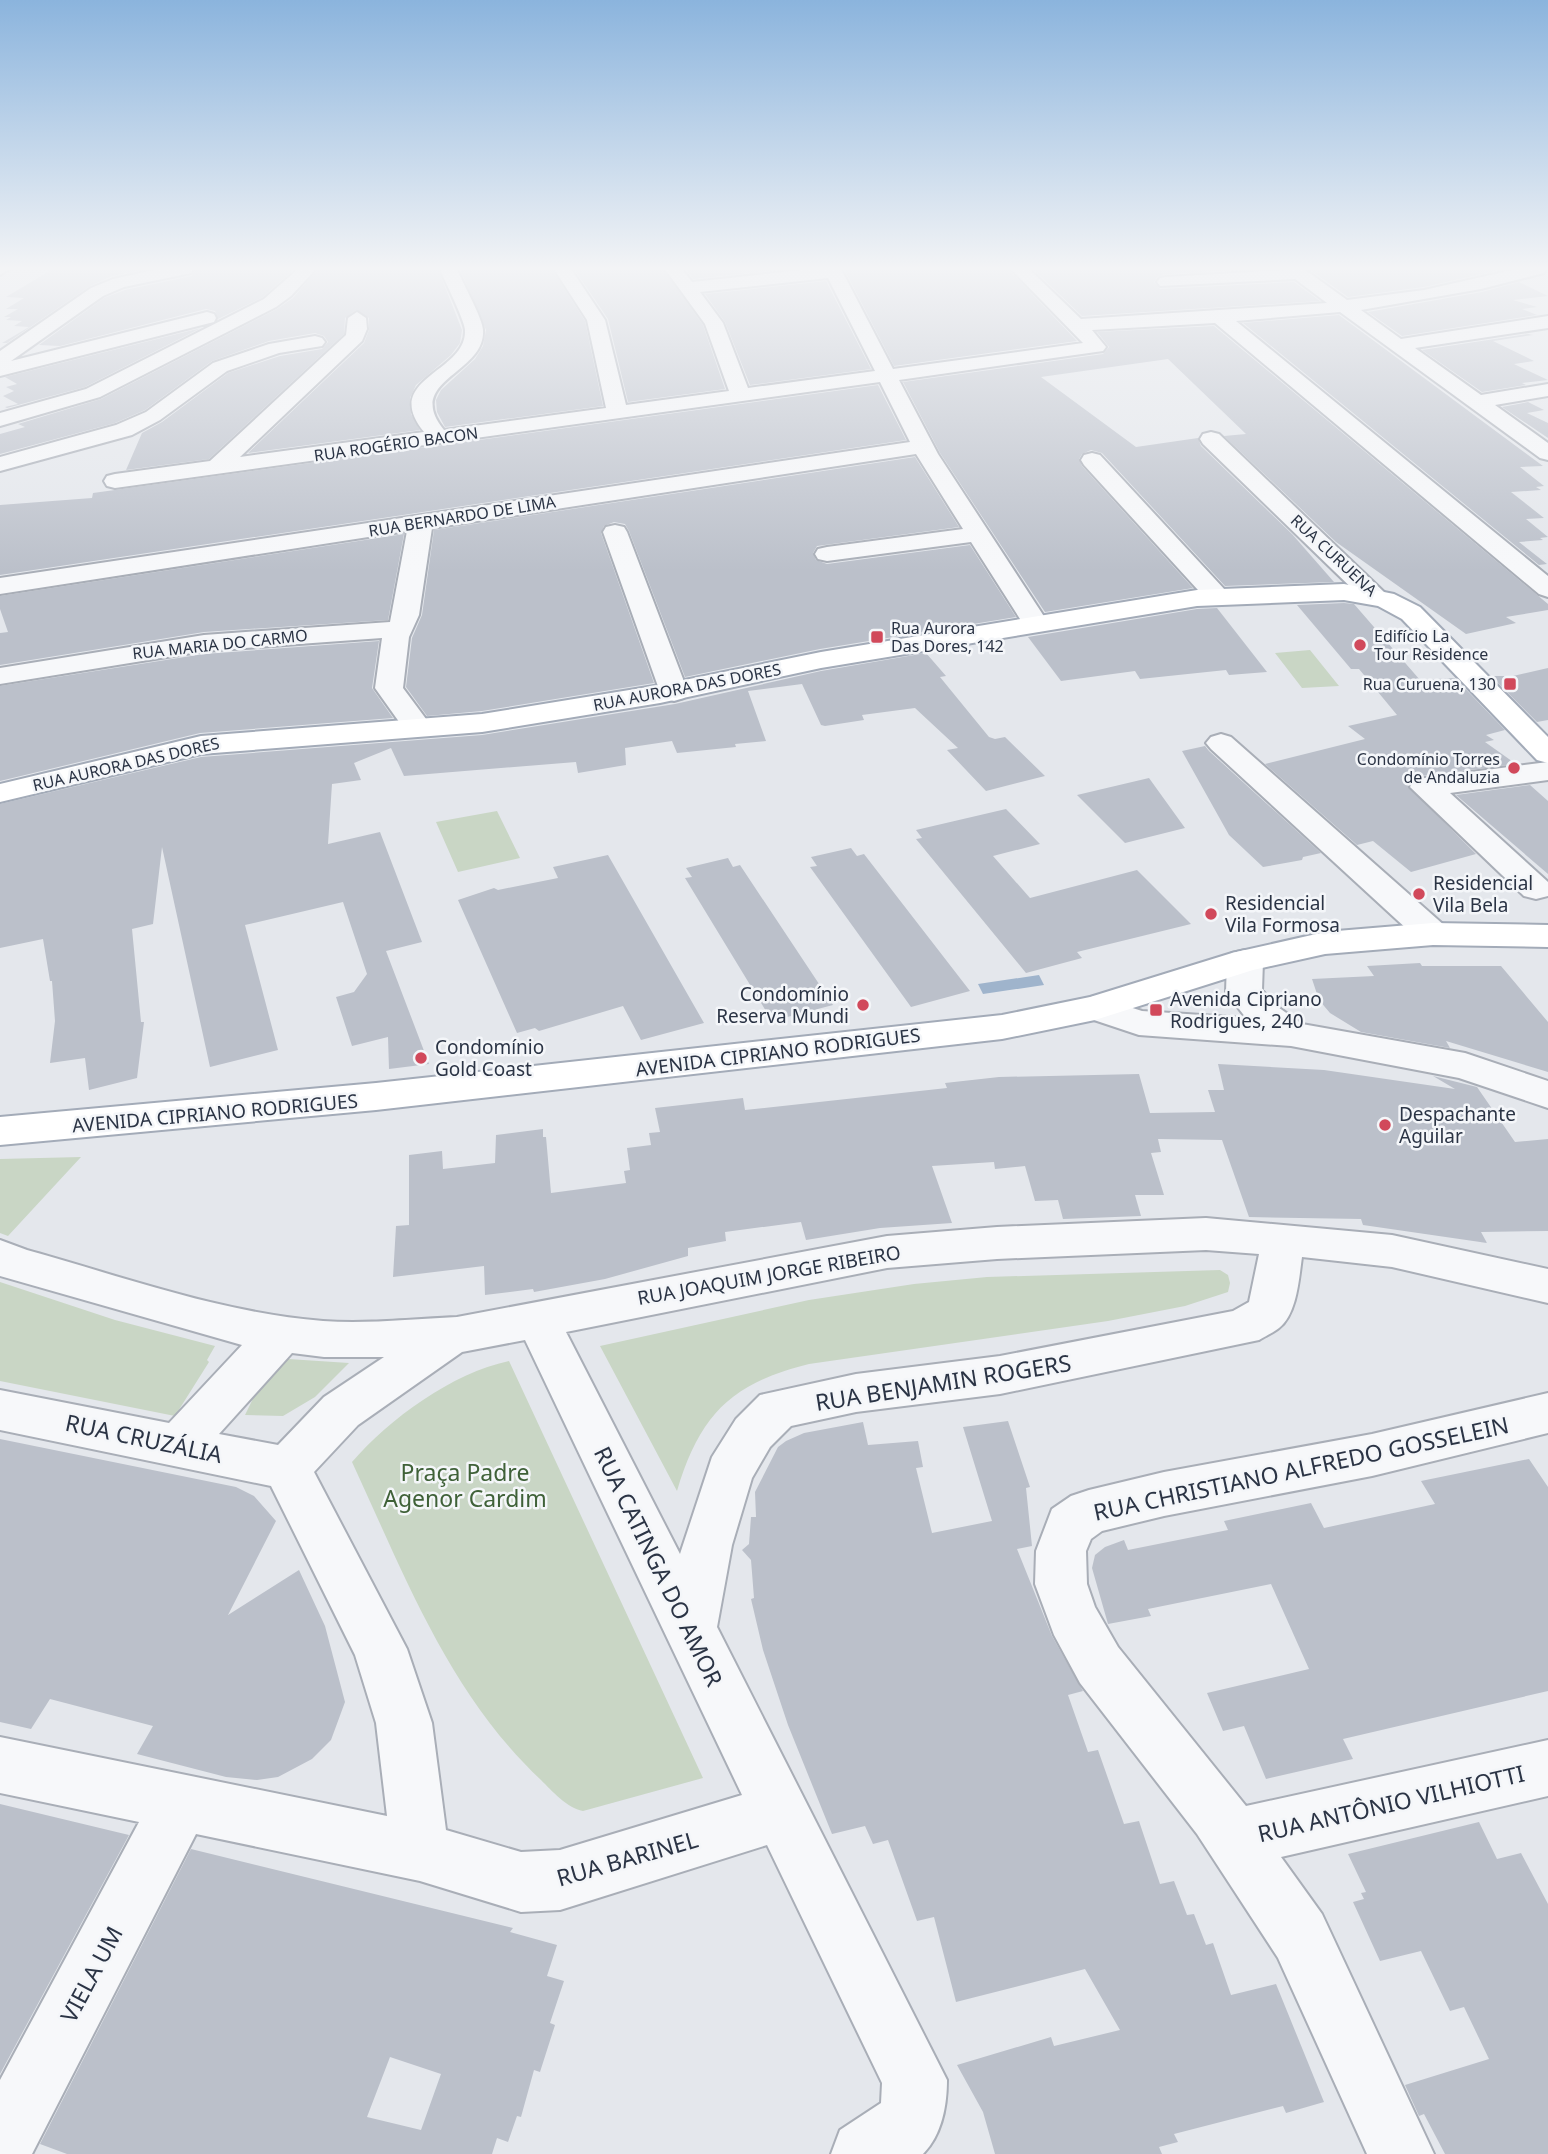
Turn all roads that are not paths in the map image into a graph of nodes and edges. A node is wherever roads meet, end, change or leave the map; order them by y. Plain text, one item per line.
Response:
1 (139, 370) edge
2 (217, 370) edge
3 (320, 370) edge
4 (447, 370) edge
5 (608, 370) edge
6 (731, 370) edge
7 (884, 370) edge
8 (941, 370) edge
9 (1277, 370) edge
10 (1432, 370) edge
11 (888, 377) junction
12 (1548, 390) edge
13 (741, 397) junction
14 (1476, 402) junction
15 (618, 413) junction
16 (0, 420) edge
17 (440, 438) junction
18 (1211, 439) dead end
19 (923, 446) junction
20 (1548, 453) edge
21 (1092, 460) dead end
22 (0, 464) edge
23 (216, 468) junction
24 (115, 481) dead end
25 (421, 522) junction
26 (615, 532) dead end
27 (977, 534) junction
28 (827, 554) dead end
29 (0, 586) edge
30 (1548, 589) edge
31 (1217, 596) junction
32 (1375, 597) junction
33 (1036, 624) junction
34 (400, 629) junction
35 (0, 676) edge
36 (674, 692) junction
37 (417, 727) junction
38 (1221, 743) dead end
39 (1548, 754) edge
40 (1548, 771) edge
41 (0, 793) edge
42 (1536, 889) dead end
43 (1433, 934) junction
44 (1548, 936) edge
45 (1245, 961) junction
46 (1095, 1007) junction
47 (1290, 1034) junction
48 (1548, 1095) edge
49 (0, 1131) edge
50 (1283, 1239) junction
51 (0, 1257) edge
52 (1548, 1286) edge
53 (537, 1319) junction
54 (282, 1333) junction
55 (453, 1335) junction
56 (0, 1410) edge
57 (1548, 1413) edge
58 (179, 1445) junction
59 (287, 1468) junction
60 (690, 1629) junction
61 (0, 1765) edge
62 (1548, 1768) edge
63 (182, 1801) junction
64 (781, 1812) junction
65 (1234, 1838) junction
66 (421, 1852) junction
67 (882, 2144) edge
68 (0, 2147) edge
69 (1401, 2154) edge

1 - 16 street
2 - 22 street
3 - 23 street
4 - 17 street
5 - 15 street
6 - 13 street
7 - 11 street
8 - 11 street, RUA ROGÉRIO BACON
9 - 30 street
10 - 14 street
11 - 13 street, RUA ROGÉRIO BACON
11 - 19 street
12 - 14 street
13 - 15 street, RUA ROGÉRIO BACON
14 - 20 street
15 - 17 street, RUA ROGÉRIO BACON
17 - 23 street, RUA ROGÉRIO BACON
18 - 32 street, RUA CURUENA
19 - 25 street, RUA BERNARDO DE LIMA
19 - 27 street
21 - 31 street
23 - 24 street, RUA ROGÉRIO BACON
25 - 29 street, RUA BERNARDO DE LIMA
25 - 34 street
26 - 36 street
27 - 28 street
27 - 33 street
31 - 32 main road, RUA AURORA DAS DORES
31 - 33 main road, RUA AURORA DAS DORES
32 - 39 main road, RUA CURUENA
33 - 36 main road, RUA AURORA DAS DORES
34 - 35 street, RUA MARIA DO CARMO
34 - 37 street
36 - 37 main road, RUA AURORA DAS DORES
37 - 41 main road, RUA AURORA DAS DORES
38 - 43 street
40 - 42 street
43 - 44 main road, AVENIDA CIPRIANO RODRIGUES
43 - 45 main road, AVENIDA CIPRIANO RODRIGUES
45 - 46 main road, AVENIDA CIPRIANO RODRIGUES
45 - 47 street
46 - 47 street
46 - 49 main road, AVENIDA CIPRIANO RODRIGUES
47 - 48 street
50 - 52 street, RUA JOAQUIM JORGE RIBEIRO
50 - 53 street, RUA JOAQUIM JORGE RIBEIRO
50 - 60 street, RUA BENJAMIN ROGERS
51 - 54 street, RUA JOAQUIM JORGE RIBEIRO
53 - 55 street, RUA JOAQUIM JORGE RIBEIRO
53 - 60 street, RUA CATINGA DO AMOR
54 - 55 street, RUA JOAQUIM JORGE RIBEIRO
54 - 58 street
55 - 59 street
56 - 58 street, RUA CRUZÁLIA
57 - 65 street, RUA CHRISTIANO ALFREDO GOSSELEIN
58 - 59 street, RUA CRUZÁLIA
59 - 66 street
60 - 64 street, RUA CATINGA DO AMOR
61 - 63 street, RUA BARINEL
62 - 65 street, RUA ANTÔNIO VILHIOTTI
63 - 66 street, RUA BARINEL
63 - 68 street, VIELA UM
64 - 66 street, RUA BARINEL
64 - 67 street
65 - 69 street, RUA CHRISTIANO ALFREDO GOSSELEIN

